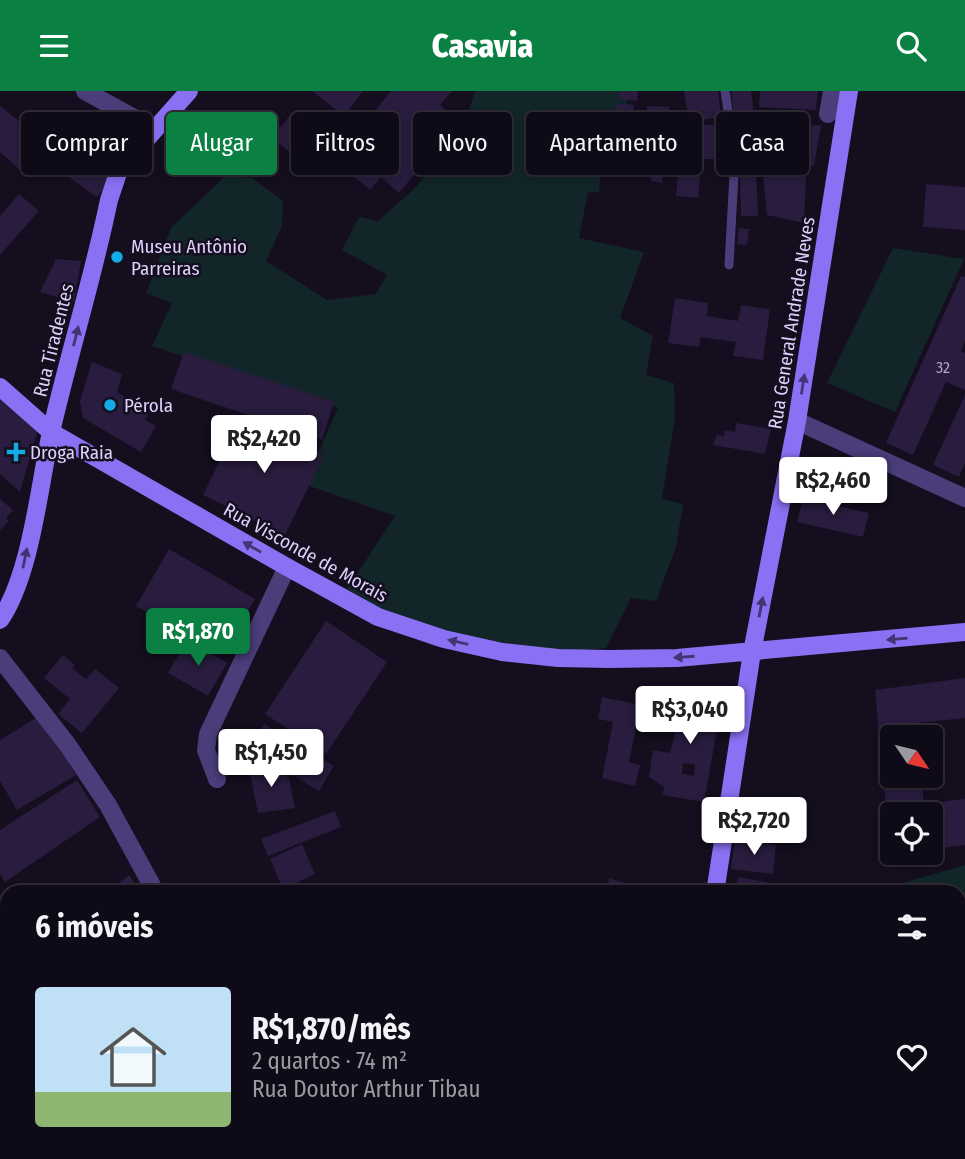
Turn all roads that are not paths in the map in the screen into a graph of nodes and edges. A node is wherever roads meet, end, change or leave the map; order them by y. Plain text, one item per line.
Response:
1 (85, 91) edge
2 (190, 91) edge
3 (725, 91) edge
4 (832, 91) edge
5 (849, 91) edge
6 (828, 114) dead end
7 (154, 129) junction
8 (729, 265) dead end
9 (0, 387) edge
10 (797, 421) junction
11 (51, 432) junction
12 (965, 498) edge
13 (287, 567) junction
14 (0, 621) edge
15 (965, 632) edge
16 (752, 652) junction
17 (0, 658) edge
18 (217, 779) dead end
19 (152, 885) edge
20 (716, 885) edge

1 - 7 street
2 - 7 street, Rua Tiradentes
3 - 8 lane
4 - 6 street
10 -> 5 street, Rua General Andrade Neves
11 -> 7 street, Rua Tiradentes
9 - 11 street, Rua Visconde de Morais
10 - 12 street
16 -> 10 street, Rua General Andrade Neves
13 -> 11 street, Rua Visconde de Morais
14 -> 11 street, Rua Tiradentes
16 -> 13 street, Rua Visconde de Morais
13 - 18 street
15 -> 16 street, Rua Visconde de Morais
16 - 20 street, Rua General Andrade Neves
17 - 19 street

